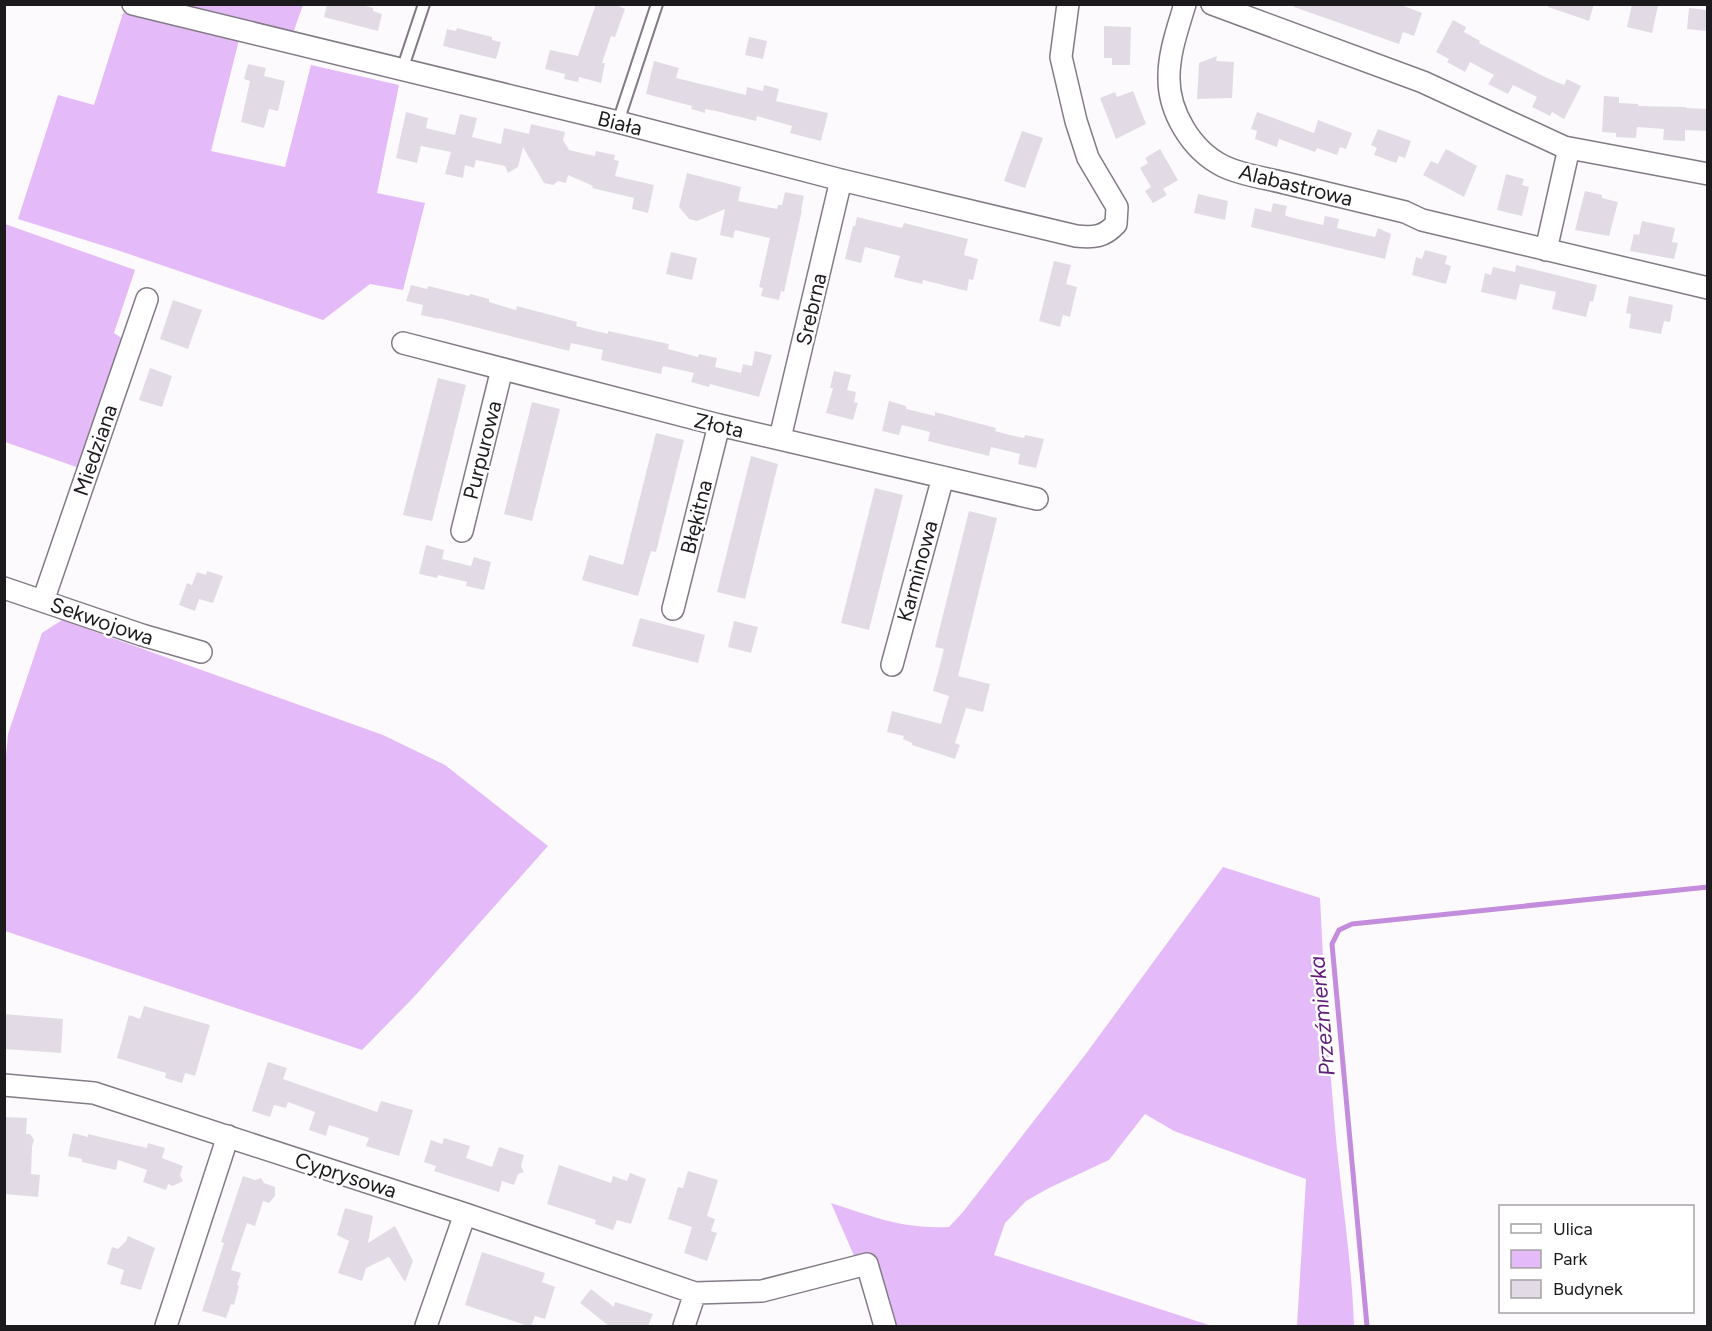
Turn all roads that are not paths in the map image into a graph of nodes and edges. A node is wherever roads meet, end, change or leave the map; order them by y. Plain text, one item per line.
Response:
1 (133, 4) edge
2 (424, 4) edge
3 (657, 4) edge
4 (1068, 4) edge
5 (1185, 4) edge
6 (1212, 4) edge
7 (402, 70) junction
8 (618, 122) junction
9 (1569, 148) junction
10 (1707, 174) edge
11 (841, 180) junction
12 (1546, 250) junction
13 (1707, 288) edge
14 (147, 299) dead end
15 (403, 343) dead end
16 (502, 369) junction
17 (719, 425) junction
18 (780, 438) junction
19 (943, 477) junction
20 (1037, 499) dead end
21 (462, 531) dead end
22 (4, 588) edge
23 (44, 601) junction
24 (673, 609) dead end
25 (201, 652) dead end
26 (892, 665) dead end
27 (4, 1085) edge
28 (228, 1136) junction
29 (465, 1214) junction
30 (695, 1293) junction
31 (166, 1326) edge
32 (426, 1326) edge
33 (684, 1326) edge
34 (885, 1326) edge

1 - 7 street, Biała
2 - 7 lane
3 - 8 lane
4 - 11 street, Biała
5 - 12 street, Alabastrowa
6 - 9 street
7 - 8 street, Biała
8 - 11 street, Biała
9 - 10 street
9 - 12 street
11 - 18 street, Srebrna
12 - 13 street, Alabastrowa
14 - 23 street, Miedziana
15 - 16 street, Złota
16 - 17 street, Złota
16 - 21 street, Purpurowa
17 - 18 street, Złota
17 - 24 street, Błękitna
18 - 19 street, Złota
19 - 20 street, Złota
19 - 26 street, Karminowa
22 - 23 street, Sekwojowa
23 - 25 street, Sekwojowa
27 - 28 street, Cyprysowa
28 - 29 street, Cyprysowa
28 - 31 street
29 - 30 street, Cyprysowa
29 - 32 street
30 - 33 street
30 - 34 street, Cyprysowa

